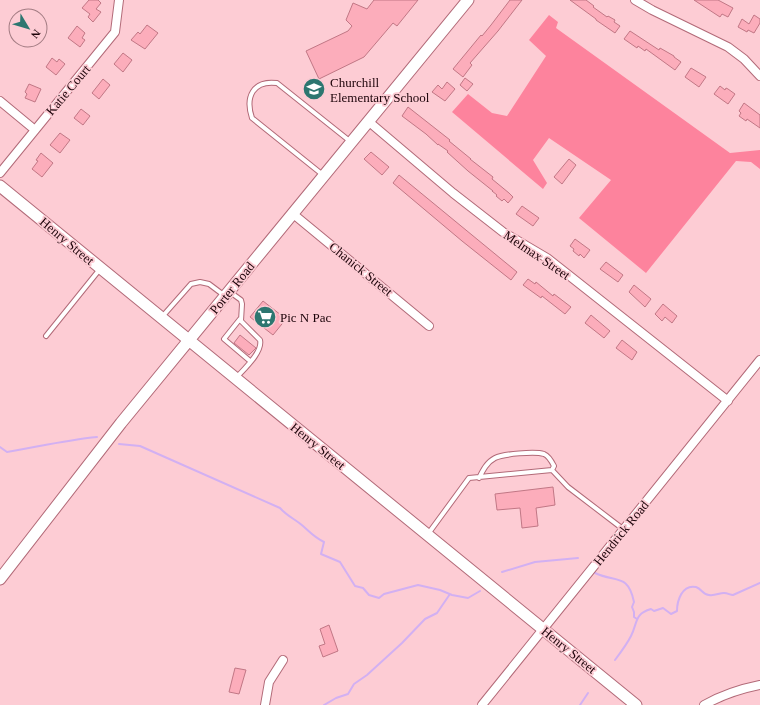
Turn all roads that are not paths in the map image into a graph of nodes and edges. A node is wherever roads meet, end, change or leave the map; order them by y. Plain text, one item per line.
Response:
1 (119, 0) edge
2 (468, 0) edge
3 (635, 0) edge
4 (760, 76) edge
5 (0, 101) edge
6 (368, 121) junction
7 (35, 130) junction
8 (351, 142) junction
9 (0, 173) edge
10 (323, 175) junction
11 (0, 186) edge
12 (292, 213) junction
13 (100, 269) junction
14 (227, 294) junction
15 (161, 318) junction
16 (240, 319) junction
17 (429, 326) dead end
18 (46, 336) dead end
19 (190, 340) junction
20 (760, 360) edge
21 (250, 362) junction
22 (236, 379) junction
23 (728, 401) junction
24 (552, 470) junction
25 (479, 478) junction
26 (624, 530) junction
27 (428, 535) junction
28 (0, 579) edge
29 (543, 630) junction
30 (283, 660) dead end
31 (760, 685) edge
32 (265, 705) edge
33 (482, 705) edge
34 (636, 705) edge
35 (704, 705) edge

1 - 7 street, Katie Court
2 - 6 street, Porter Road
3 - 4 street
5 - 7 street
6 - 8 street, Porter Road
6 - 23 street, Melmax Street
7 - 9 street, Katie Court
8 - 10 street, Porter Road
8 - 10 lane
10 - 12 street, Porter Road
11 - 13 street, Henry Street
12 - 14 street, Porter Road
12 - 17 street, Chanick Street
13 - 15 street, Henry Street
13 - 18 lane
14 - 15 lane
14 - 16 lane
14 - 19 street, Porter Road
15 - 19 street, Henry Street
16 - 21 lane
16 - 21 lane
19 - 22 street, Henry Street
19 - 28 street, Porter Road
20 - 23 street, Hendrick Road
21 - 22 lane
22 - 27 street, Henry Street
23 - 26 street, Hendrick Road
24 - 25 lane
24 - 25 lane
24 - 26 lane
25 - 27 lane
26 - 29 street, Hendrick Road
27 - 29 street, Henry Street
29 - 33 street, Hendrick Road
29 - 34 street, Henry Street
30 - 32 street
31 - 35 street

